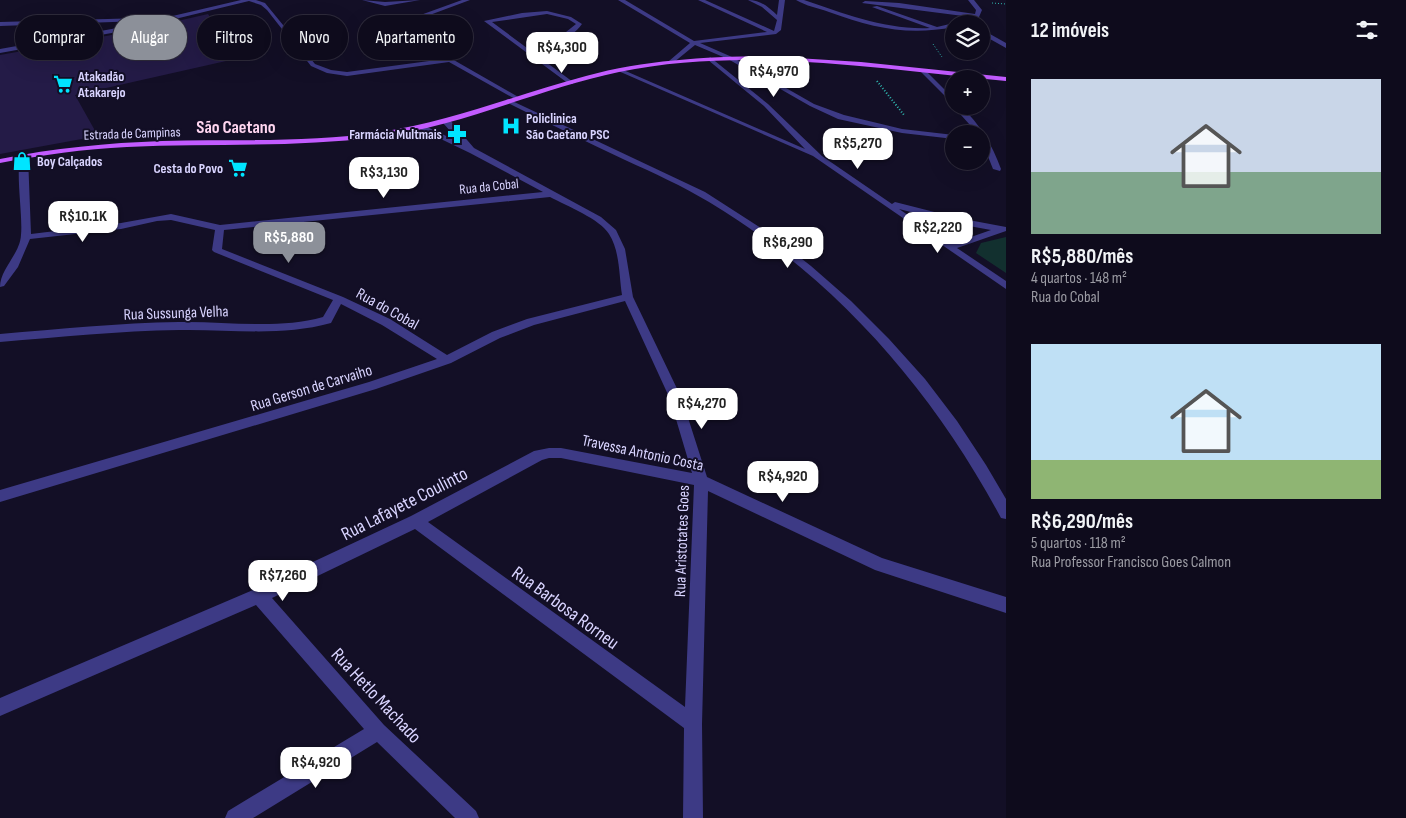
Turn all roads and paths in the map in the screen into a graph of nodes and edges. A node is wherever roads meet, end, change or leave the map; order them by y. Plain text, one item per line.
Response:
1 (249, 0) edge
2 (365, 0) edge
3 (418, 0) edge
4 (465, 0) edge
5 (621, 0) edge
6 (701, 0) edge
7 (751, 0) edge
8 (782, 0) edge
9 (799, 0) edge
10 (859, 0) edge
11 (972, 0) edge
12 (899, 2) edge
13 (866, 4) junction
14 (186, 15) edge
15 (425, 15) edge
16 (971, 15) edge
17 (977, 15) edge
18 (113, 20) edge
19 (780, 20) junction
20 (0, 24) edge
21 (945, 28) edge
22 (940, 29) junction
23 (113, 30) edge
24 (923, 31) junction
25 (774, 33) junction
26 (990, 36) edge
27 (694, 42) junction
28 (1006, 46) edge
29 (527, 50) junction
30 (0, 51) edge
31 (730, 58) junction
32 (710, 59) junction
33 (450, 60) joint
34 (671, 62) junction
35 (619, 70) junction
36 (953, 70) edge
37 (923, 71) junction
38 (945, 73) edge
39 (874, 77) dead end
40 (990, 77) edge
41 (1006, 79) edge
42 (571, 83) junction
43 (945, 94) edge
44 (513, 100) junction
45 (966, 115) edge
46 (907, 119) dead end
47 (446, 121) junction
48 (976, 125) edge
49 (422, 128) junction
50 (945, 136) edge
51 (474, 151) junction
52 (990, 153) edge
53 (24, 156) junction
54 (819, 158) junction
55 (0, 161) edge
56 (997, 169) dead end
57 (551, 194) junction
58 (884, 201) junction
59 (220, 228) junction
60 (1004, 228) edge
61 (26, 237) junction
62 (950, 247) junction
63 (0, 284) edge
64 (1006, 286) edge
65 (628, 297) junction
66 (339, 299) junction
67 (0, 338) edge
68 (447, 360) junction
69 (549, 452) joint
70 (702, 481) junction
71 (0, 496) edge
72 (1006, 512) edge
73 (416, 521) junction
74 (259, 596) junction
75 (1006, 605) edge
76 (0, 707) edge
77 (692, 724) junction
78 (378, 731) junction
79 (235, 818) edge
80 (469, 818) edge
81 (693, 818) edge

1 - 14 street
1 - 33 street
2 - 3 street
4 - 15 street
5 - 27 street
6 - 25 street
7 - 19 street
8 - 19 street
9 - 24 street
10 - 13 street
11 - 17 street
12 - 13 street
12 - 16 street
13 - 22 street
18 - 20 street
19 - 25 street
21 - 22 street
22 - 24 street
23 - 30 street
24 - 36 path
25 - 27 street
26 - 28 street
27 - 31 street
27 - 34 street
29 - 29 street
29 - 42 street
31 - 32 main road, Estrada de Campinas
31 - 37 main road, Estrada de Campinas
31 - 50 street
32 - 34 main road, Estrada de Campinas
32 - 54 street
33 - 44 street
34 - 35 main road, Estrada de Campinas
35 - 42 main road, Estrada de Campinas
35 - 54 street
37 - 38 main road, Estrada de Campinas
37 - 43 street
39 - 46 path
40 - 41 main road, Estrada de Campinas
42 - 44 main road, Estrada de Campinas
44 - 47 main road, Estrada de Campinas
44 - 72 street
45 - 48 street
47 - 49 main road, Estrada de Campinas
47 - 51 street, Rua Aristotates Goes
49 - 51 street, Rua Aristotates Goes
49 - 53 main road, Estrada de Campinas
51 - 57 street, Rua Aristotates Goes
52 - 56 street
53 - 55 main road, Estrada de Campinas
53 - 61 street
54 - 58 street
57 - 59 street, Rua da Cobal
57 - 65 street, Rua Aristotates Goes
58 - 60 street
58 - 62 street
59 - 61 street
59 - 66 street, Rua do Cobal
60 - 62 street
61 - 63 street
62 - 64 street
65 - 68 street, Rua Gerson de Carvaiho
65 - 70 street, Rua Aristotates Goes
66 - 67 street, Rua Sussunga Velha
66 - 68 street, Rua do Cobal
68 - 71 street, Rua Gerson de Carvaiho
69 - 70 street, Travessa Antonio Costa
69 - 73 street, Rua Lafayete Coulinto
70 - 75 street, Travessa Antonio Costa
70 - 77 street, Rua Aristotates Goes
73 - 74 street, Rua Lafayete Coulinto
73 - 77 street, Rua Barbosa Rorneu
74 - 76 street, Rua Lafayete Coulinto
74 - 78 street, Rua Hetlo Machado
77 - 81 street, Rua Aristotates Goes
78 - 79 street
78 - 80 street, Rua Hetlo Machado

